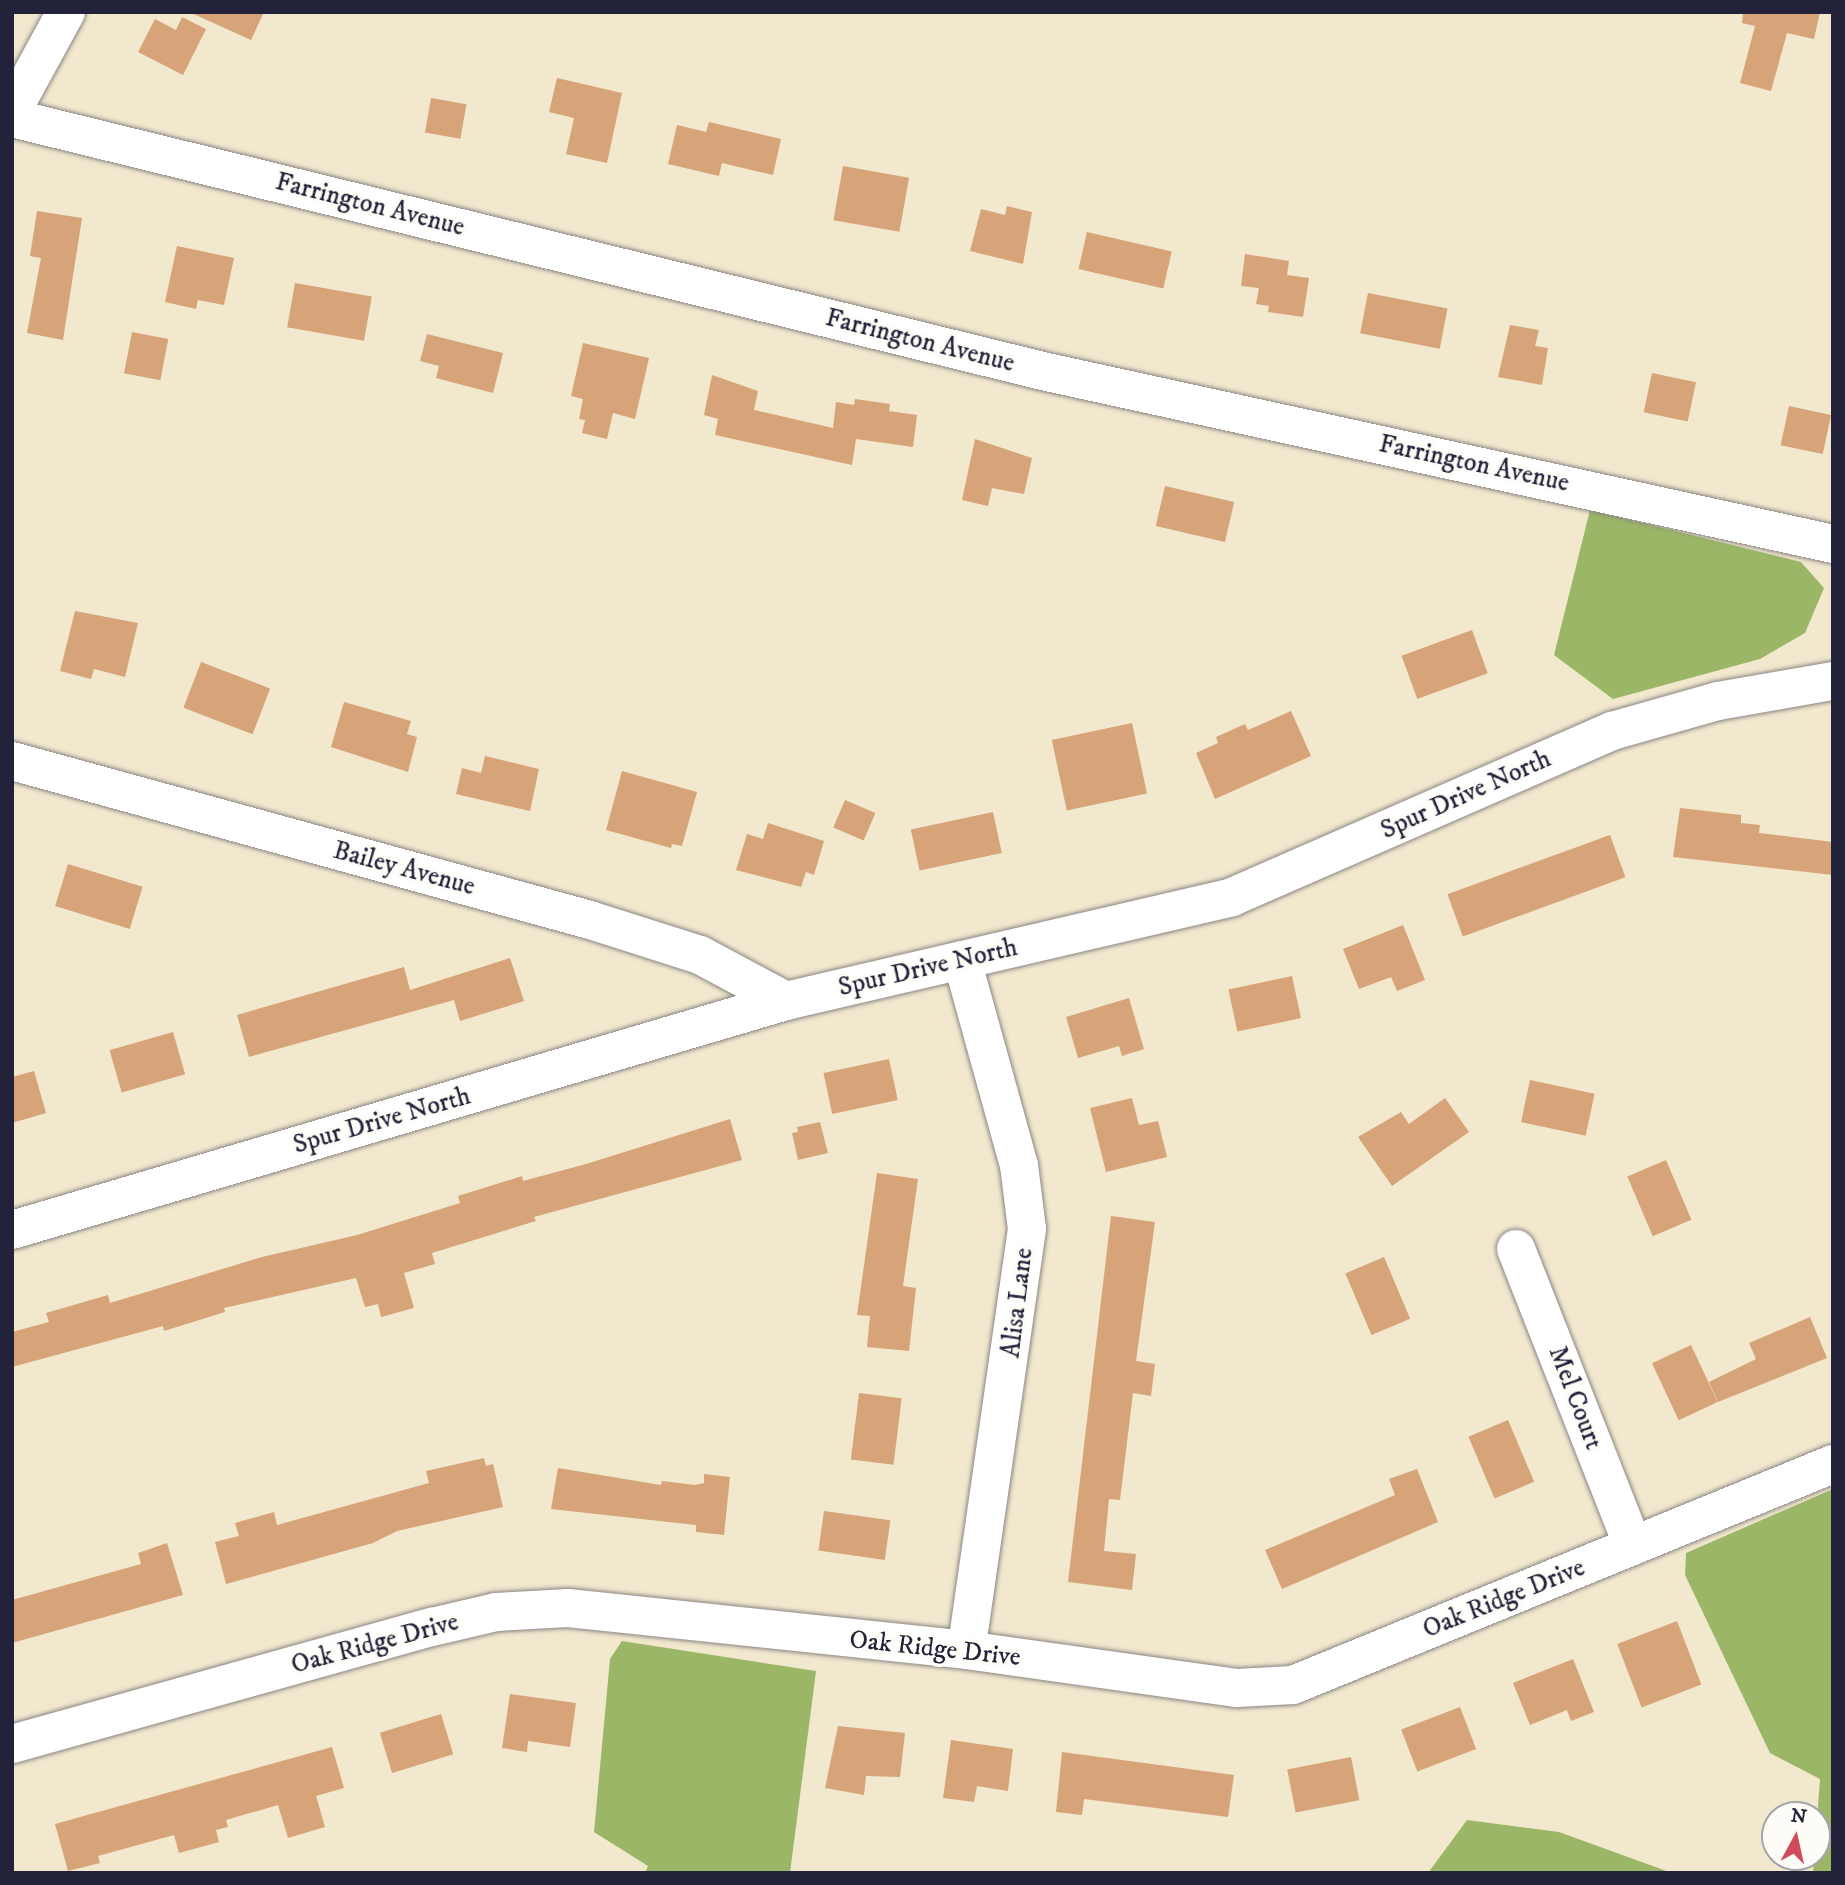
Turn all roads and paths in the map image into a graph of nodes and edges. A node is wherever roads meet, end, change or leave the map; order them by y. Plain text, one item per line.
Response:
1 (66, 12) edge
2 (12, 111) edge
3 (12, 118) edge
4 (1833, 544) edge
5 (1833, 681) edge
6 (12, 761) edge
7 (962, 960) junction
8 (786, 1001) junction
9 (12, 1230) edge
10 (1516, 1249) dead end
11 (1833, 1464) edge
12 (1633, 1546) junction
13 (966, 1650) junction
14 (12, 1744) edge

1 - 2 street
3 - 4 street, Farrington Avenue
5 - 7 street, Spur Drive North
6 - 8 street, Bailey Avenue
7 - 8 street, Spur Drive North
7 - 13 street, Alisa Lane
8 - 9 street, Spur Drive North
10 - 12 street, Mel Court
11 - 12 street, Oak Ridge Drive
12 - 13 street, Oak Ridge Drive
13 - 14 street, Oak Ridge Drive

